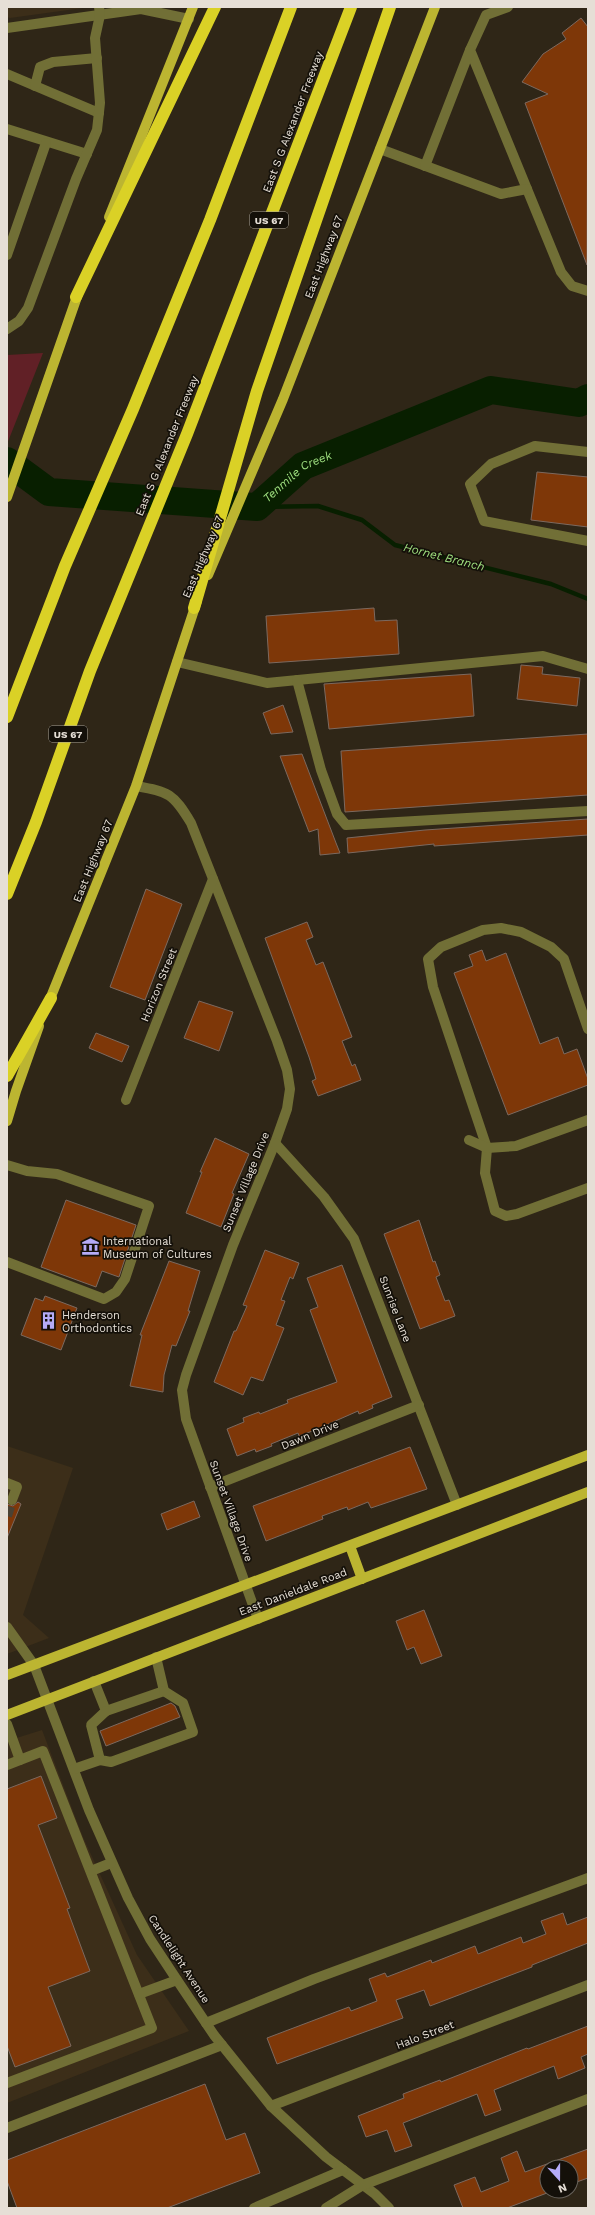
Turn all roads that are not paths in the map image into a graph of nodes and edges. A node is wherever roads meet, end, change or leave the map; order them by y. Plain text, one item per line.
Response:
1 (193, 7) edge
2 (215, 7) edge
3 (291, 7) edge
4 (350, 7) edge
5 (390, 7) edge
6 (435, 7) edge
7 (508, 7) edge
8 (100, 11) edge
9 (487, 11) edge
10 (189, 19) junction
11 (8, 31) edge
12 (470, 50) junction
13 (97, 58) junction
14 (7, 74) edge
15 (35, 86) junction
16 (99, 113) junction
17 (7, 128) edge
18 (46, 142) junction
19 (380, 149) junction
20 (87, 154) junction
21 (425, 166) junction
22 (527, 189) junction
23 (7, 255) edge
24 (588, 291) edge
25 (76, 297) junction
26 (7, 329) edge
27 (588, 452) edge
28 (7, 497) edge
29 (588, 541) edge
30 (194, 608) junction
31 (177, 662) junction
32 (588, 668) edge
33 (297, 680) junction
34 (7, 717) edge
35 (136, 786) junction
36 (588, 812) edge
37 (213, 879) junction
38 (7, 894) edge
39 (51, 998) junction
40 (588, 1029) edge
41 (7, 1076) edge
42 (126, 1100) dead end
43 (588, 1120) edge
44 (7, 1121) edge
45 (469, 1140) dead end
46 (275, 1143) junction
47 (487, 1148) junction
48 (7, 1165) edge
49 (588, 1188) edge
50 (7, 1262) edge
51 (419, 1405) junction
52 (588, 1455) edge
53 (7, 1483) edge
54 (210, 1487) junction
55 (588, 1492) edge
56 (12, 1500) tunnel mouth
57 (457, 1505) junction
58 (350, 1546) junction
59 (362, 1579) junction
60 (245, 1585) junction
61 (258, 1619) junction
62 (7, 1627) edge
63 (156, 1658) junction
64 (34, 1665) junction
65 (7, 1675) edge
66 (94, 1681) junction
67 (164, 1690) junction
68 (47, 1699) junction
69 (106, 1711) junction
70 (7, 1714) edge
71 (7, 1724) edge
72 (20, 1760) junction
73 (100, 1760) junction
74 (7, 1765) edge
75 (74, 1769) junction
76 (111, 1863) junction
77 (90, 1871) junction
78 (588, 1878) edge
79 (177, 1980) junction
80 (588, 1985) edge
81 (139, 1994) junction
82 (206, 2023) junction
83 (222, 2045) junction
84 (7, 2083) edge
85 (588, 2099) edge
86 (272, 2106) junction
87 (7, 2128) edge
88 (343, 2170) junction
89 (363, 2186) junction
90 (254, 2208) edge
91 (326, 2208) edge
92 (390, 2208) edge

1 - 10 main road
2 - 25 highway
3 - 34 highway
4 - 38 highway, East S G Alexander Freeway / US 67
5 - 30 highway
6 - 19 main road, East Highway 67
7 - 9 street
8 - 10 street
8 - 11 street
8 - 13 street
9 - 12 street
10 - 25 main road
12 - 21 street
12 - 22 street
13 - 15 street
13 - 16 street
14 - 15 street
15 - 16 street
16 - 20 street
17 - 18 street
18 - 20 street
18 - 23 street
19 - 21 street
19 - 30 main road, East Highway 67
20 - 26 street
21 - 22 street
22 - 24 street
25 - 28 main road
27 - 29 street
30 - 31 main road, East Highway 67
31 - 33 street
31 - 35 main road, East Highway 67
32 - 33 street
33 - 36 street
35 - 37 street, Sunset Village Drive
35 - 39 main road, East Highway 67
37 - 42 street, Horizon Street
37 - 46 street, Sunset Village Drive
39 - 41 highway
39 - 44 main road, East Highway 67
40 - 47 street
43 - 47 street
45 - 47 street
46 - 51 street, Sunrise Lane
46 - 54 street, Sunset Village Drive
47 - 49 street
48 - 50 street
51 - 54 street, Dawn Drive
51 - 57 street, Sunrise Lane
52 - 57 main road
53 - 56 street
54 - 60 street, Sunset Village Drive
55 - 59 main road, East Danieldale Road
57 - 58 main road
58 - 59 main road
58 - 60 main road
59 - 61 main road, East Danieldale Road
60 - 61 street, Sunset Village Drive
60 - 64 main road
61 - 63 main road, East Danieldale Road
62 - 64 street, Candlelight Avenue
63 - 66 main road, East Danieldale Road
63 - 67 street
64 - 65 main road
64 - 68 street, Candlelight Avenue
66 - 68 main road, East Danieldale Road
66 - 69 street
67 - 69 street
67 - 73 street
68 - 70 main road, East Danieldale Road
68 - 75 street, Candlelight Avenue
69 - 73 street
71 - 72 street
72 - 74 street
72 - 77 street
73 - 75 street
75 - 76 street, Candlelight Avenue
76 - 77 street
76 - 79 street, Candlelight Avenue
77 - 81 street
78 - 82 street
79 - 81 street
79 - 82 street, Candlelight Avenue
80 - 86 street, Halo Street
81 - 84 street
82 - 83 street, Candlelight Avenue
83 - 86 street, Candlelight Avenue
83 - 87 street
85 - 89 street
86 - 88 street, Candlelight Avenue
88 - 89 street, Candlelight Avenue
88 - 90 street
89 - 91 street
89 - 92 street, Candlelight Avenue

